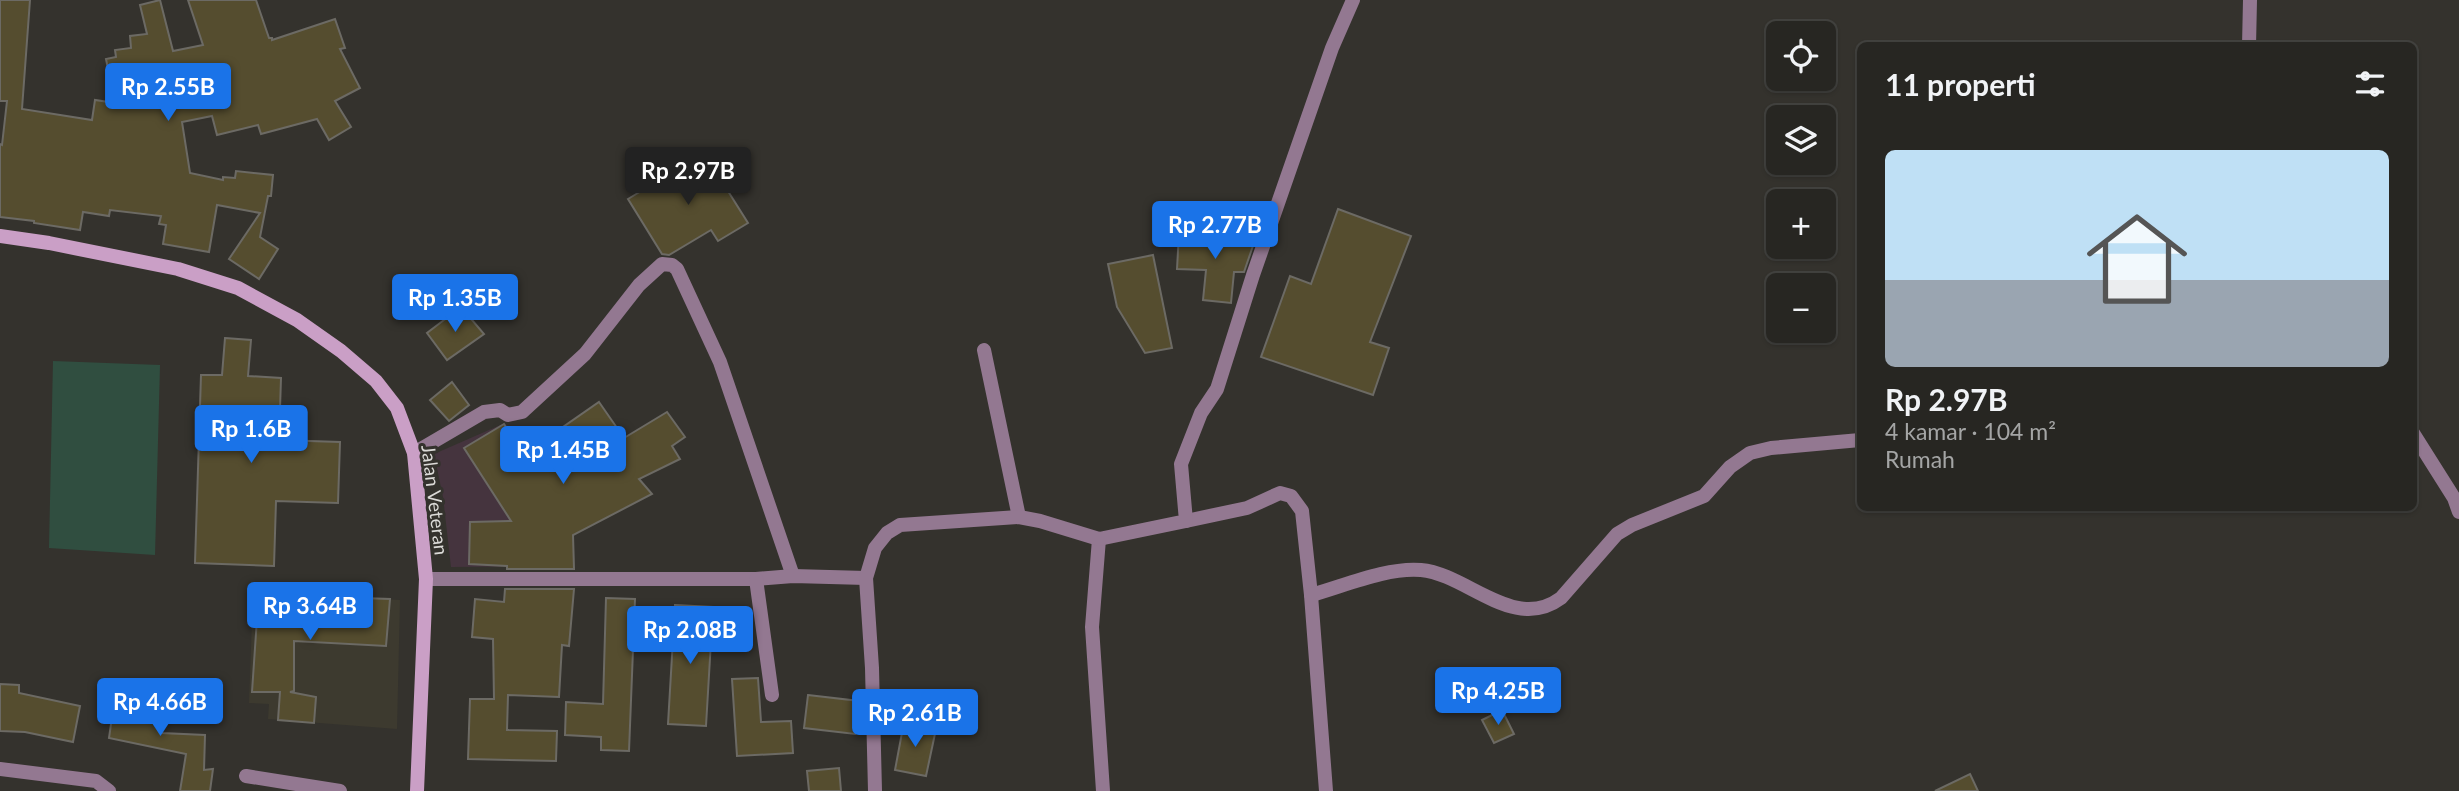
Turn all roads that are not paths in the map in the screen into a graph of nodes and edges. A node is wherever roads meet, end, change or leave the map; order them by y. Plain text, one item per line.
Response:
1 (1353, 0) edge
2 (2250, 0) edge
3 (2249, 42) edge
4 (0, 236) edge
5 (984, 350) dead end
6 (2417, 439) edge
7 (1857, 440) edge
8 (414, 453) junction
9 (2459, 512) edge
10 (1019, 517) junction
11 (1186, 521) junction
12 (1099, 539) junction
13 (793, 576) junction
14 (866, 578) junction
15 (426, 579) junction
16 (756, 579) junction
17 (1311, 595) junction
18 (772, 695) dead end
19 (0, 769) edge
20 (246, 776) dead end
21 (110, 791) edge
22 (340, 791) edge
23 (417, 791) edge
24 (875, 791) edge
25 (1103, 791) edge
26 (1326, 791) edge

1 - 11 street
2 - 3 street
4 - 8 main road, Jalan Veteran
5 - 10 street
6 - 9 street
7 - 17 street
8 - 13 street
8 - 15 main road, Jalan Veteran
10 - 12 street
10 - 14 street
11 - 12 street
11 - 17 street
12 - 25 street
13 - 14 street
13 - 16 street
14 - 24 street
15 - 16 street
15 - 23 main road, Jalan Veteran
16 - 18 street
17 - 26 street
19 - 21 street
20 - 22 street

